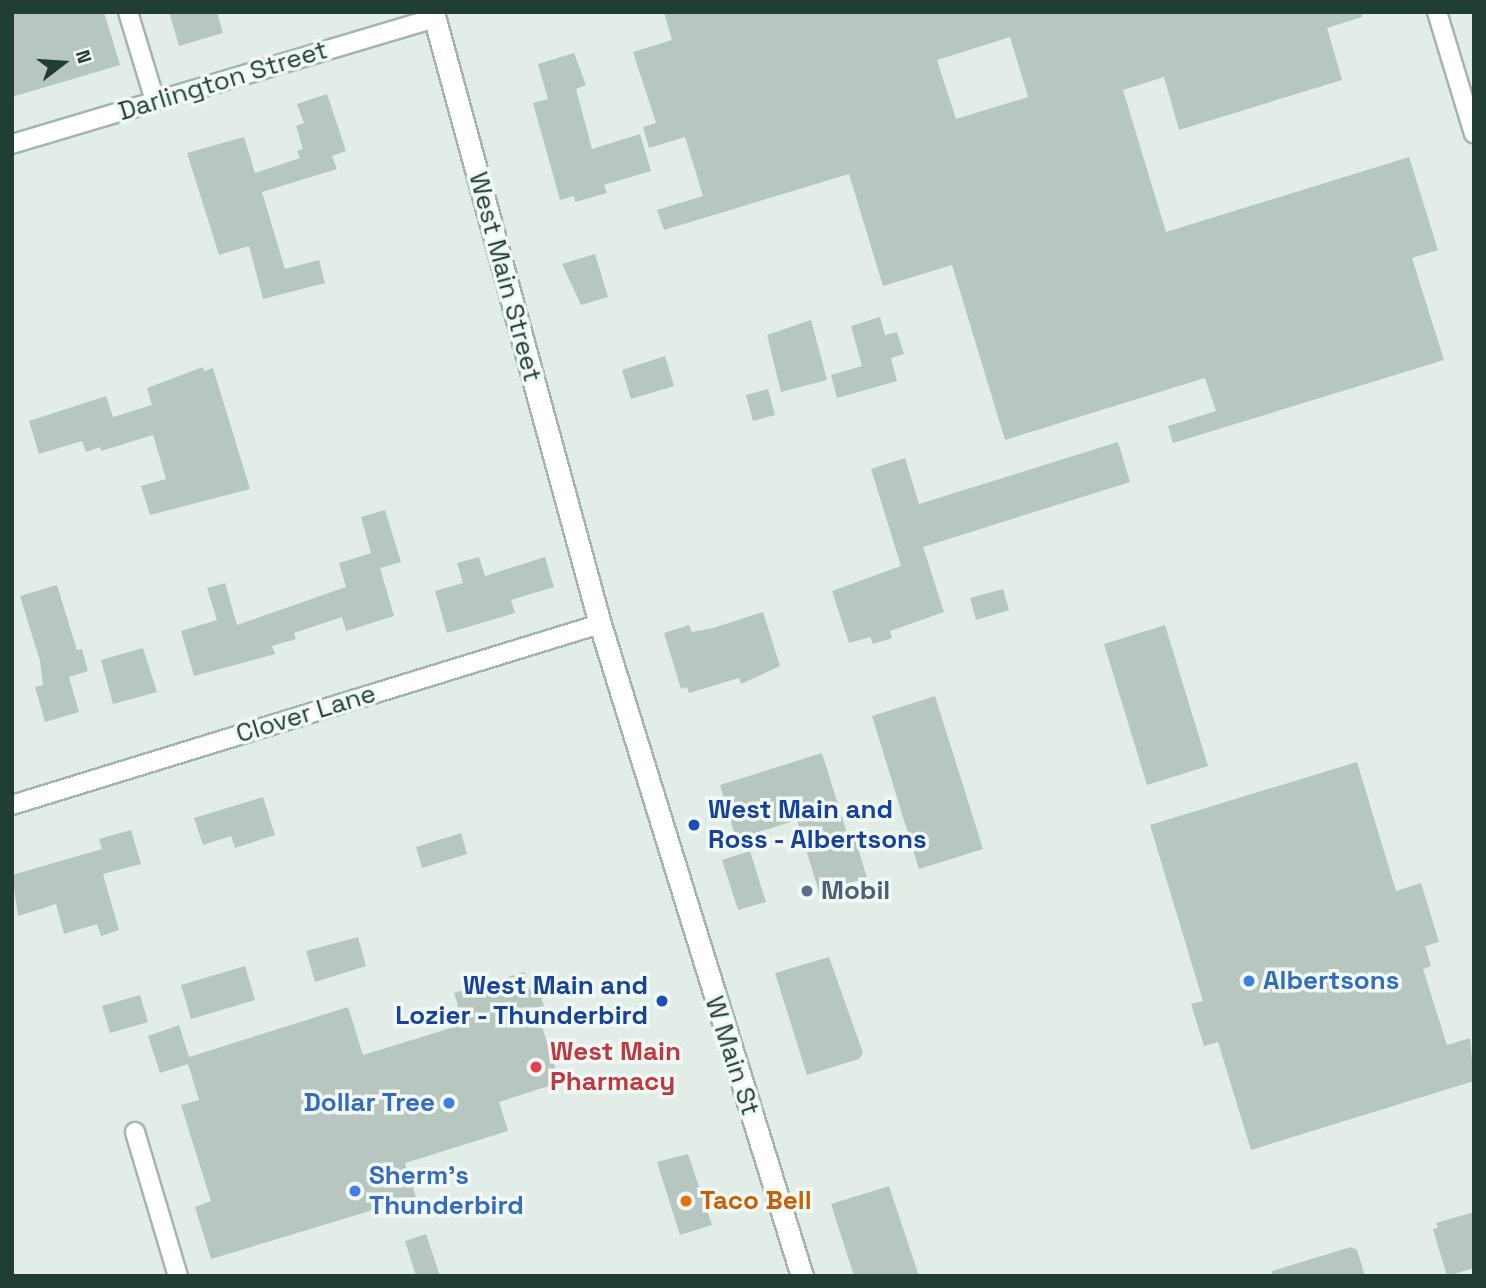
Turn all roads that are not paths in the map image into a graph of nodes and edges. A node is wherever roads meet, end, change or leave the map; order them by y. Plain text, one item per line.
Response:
1 (128, 12) edge
2 (1437, 12) edge
3 (434, 15) edge
4 (155, 102) junction
5 (1474, 134) edge
6 (12, 144) edge
7 (600, 624) junction
8 (12, 804) edge
9 (135, 1132) dead end
10 (178, 1276) edge
11 (802, 1276) edge

1 - 4 street
2 - 5 street
3 - 4 street, Darlington Street
3 - 7 main road, West Main Street
4 - 6 street, Darlington Street
7 - 8 street, Clover Lane
7 - 11 main road, W Main St
9 - 10 street

